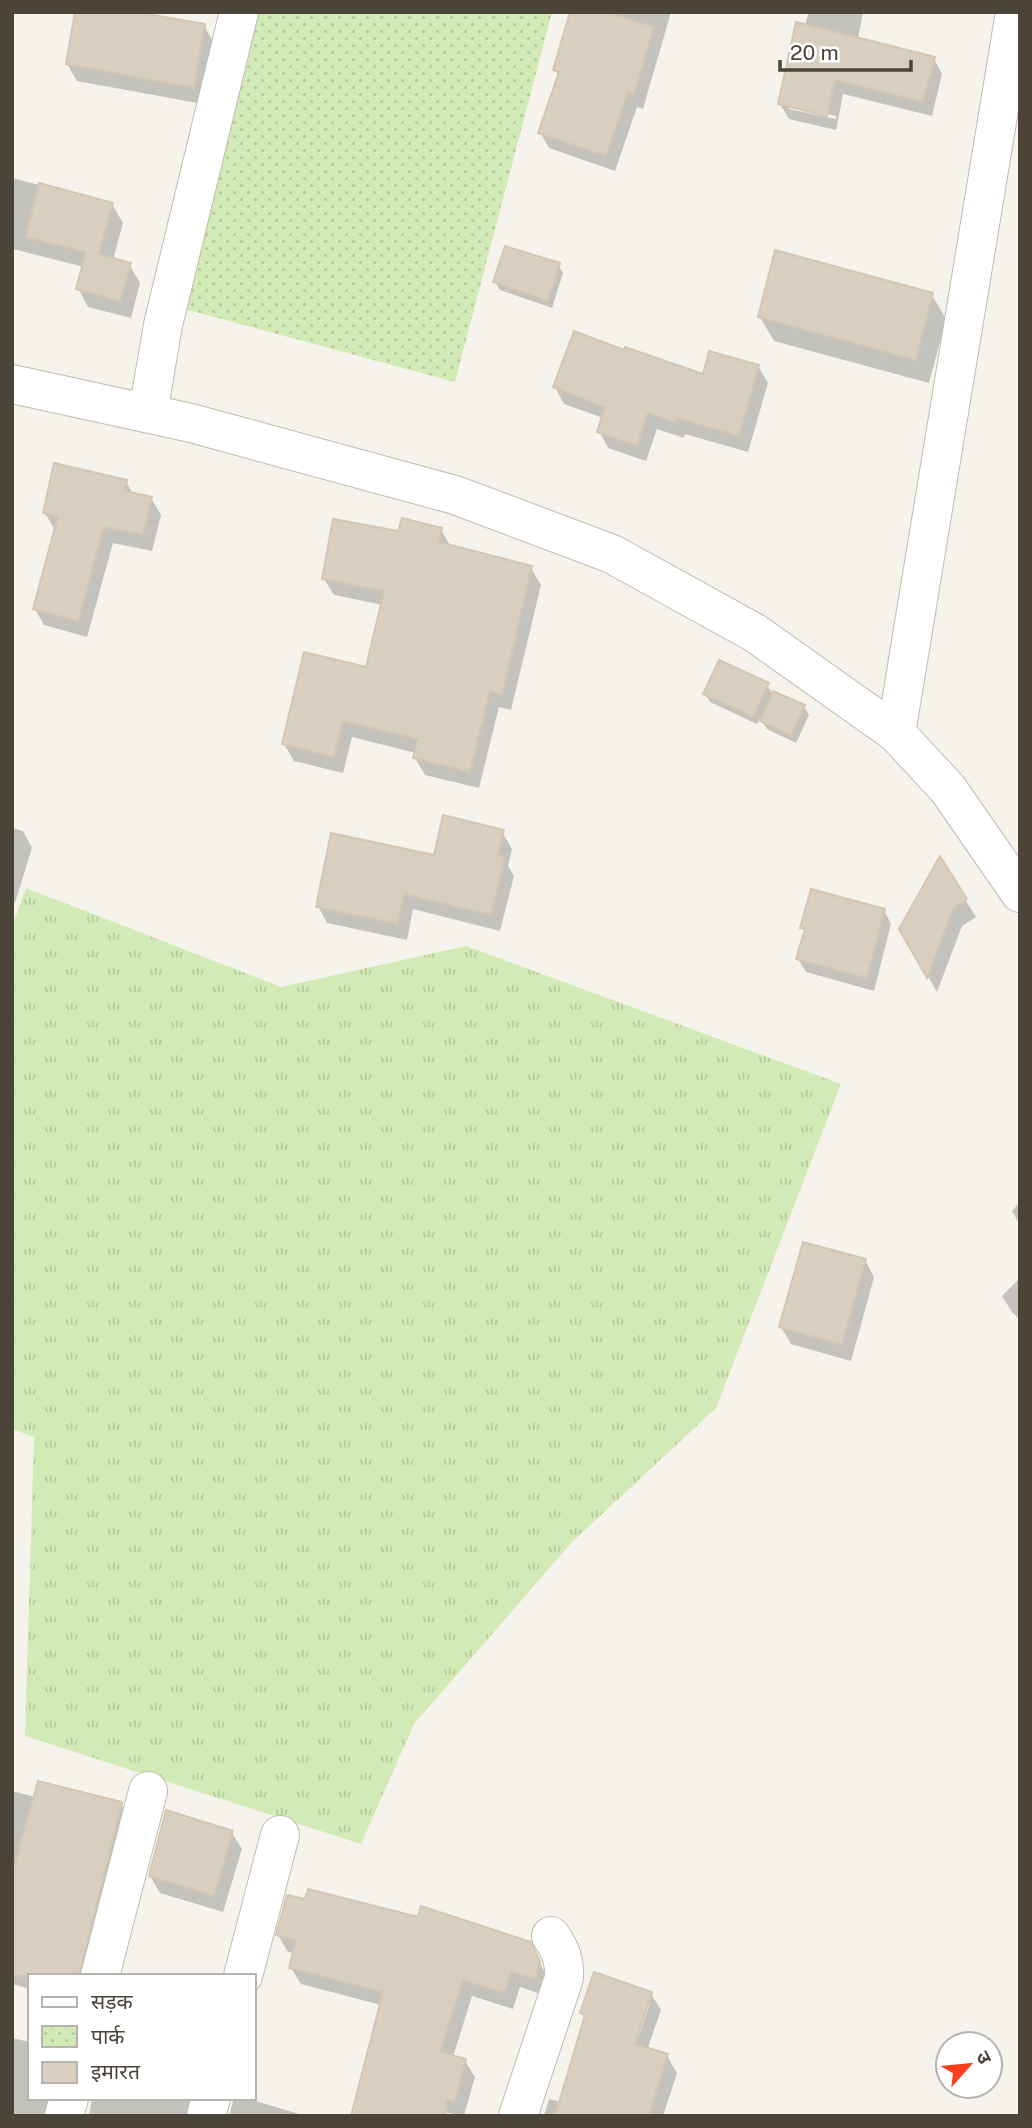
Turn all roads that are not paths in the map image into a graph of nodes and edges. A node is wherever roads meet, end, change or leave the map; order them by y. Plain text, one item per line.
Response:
1 (239, 12) edge
2 (1015, 12) edge
3 (12, 384) edge
4 (148, 413) junction
5 (896, 733) junction
6 (1020, 893) edge
7 (148, 1791) dead end
8 (281, 1835) dead end
9 (551, 1936) dead end
10 (101, 1974) edge
11 (244, 1974) edge
12 (518, 2116) edge

1 - 4 street
2 - 5 street
3 - 4 street
4 - 5 street
5 - 6 street
7 - 10 street
8 - 11 street
9 - 12 street

